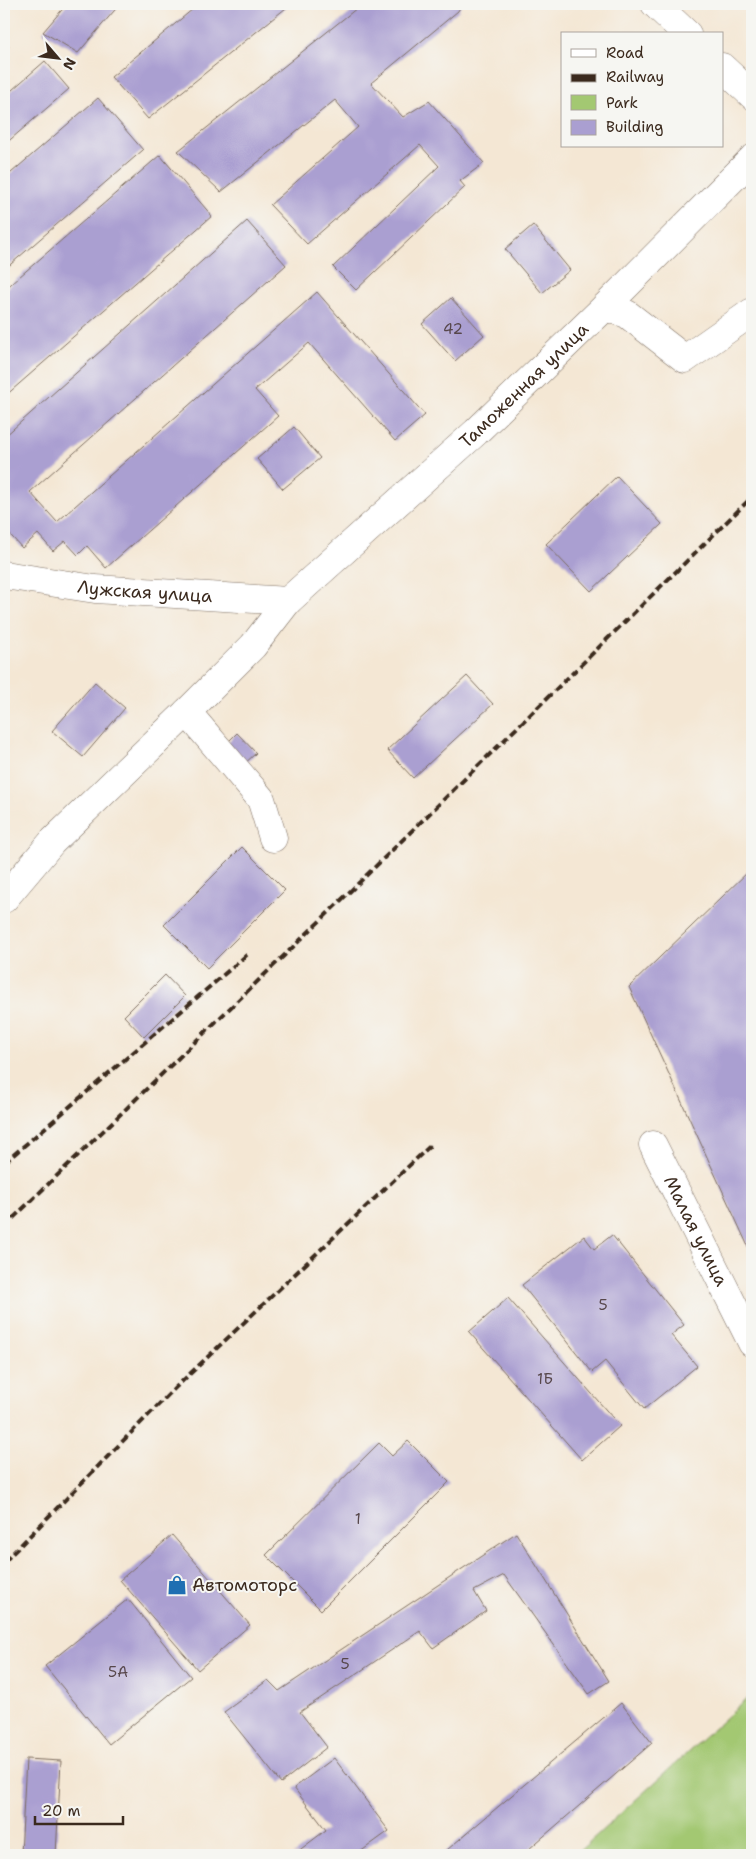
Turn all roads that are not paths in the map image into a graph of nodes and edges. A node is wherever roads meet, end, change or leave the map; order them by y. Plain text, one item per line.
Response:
1 (655, 4) edge
2 (685, 32) edge
3 (724, 69) edge
4 (752, 95) edge
5 (748, 173) edge
6 (605, 307) junction
7 (752, 312) edge
8 (4, 575) edge
9 (288, 601) junction
10 (187, 712) junction
11 (273, 838) dead end
12 (4, 899) edge
13 (652, 1145) dead end
14 (752, 1343) edge

1 - 2 street
3 - 4 street
5 - 6 street, Таможенная улица
6 - 7 street
6 - 9 street, Таможенная улица
8 - 9 street, Лужская улица
9 - 10 street, Таможенная улица
10 - 11 street
10 - 12 street, Таможенная улица
13 - 14 street, Малая улица

